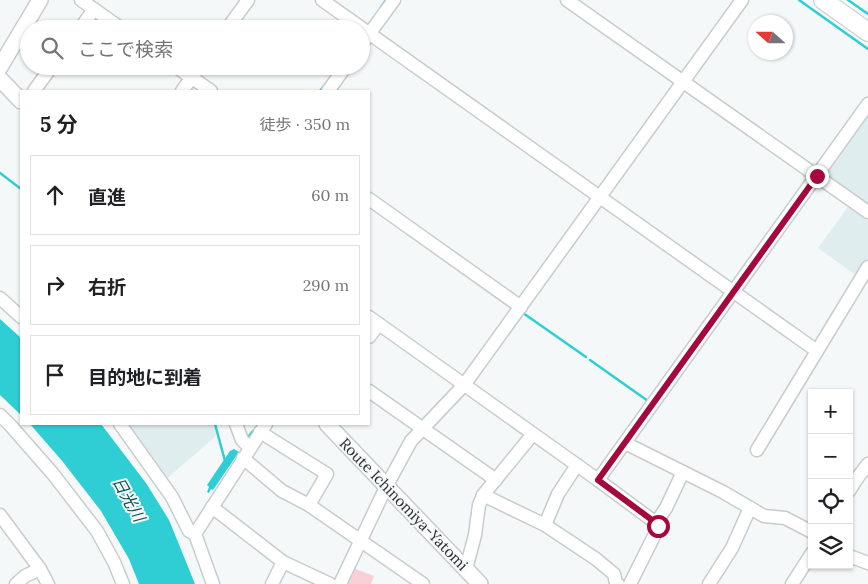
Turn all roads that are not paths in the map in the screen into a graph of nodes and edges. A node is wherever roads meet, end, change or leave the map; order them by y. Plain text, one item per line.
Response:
1 (40, 0) edge
2 (81, 0) edge
3 (248, 0) edge
4 (322, 0) edge
5 (394, 0) edge
6 (567, 0) edge
7 (742, 0) edge
8 (823, 0) edge
9 (94, 9) junction
10 (28, 20) edge
11 (86, 20) edge
12 (109, 20) edge
13 (234, 20) edge
14 (350, 20) edge
15 (868, 32) edge
16 (370, 33) edge
17 (20, 34) edge
18 (370, 35) edge
19 (0, 67) edge
20 (46, 75) edge
21 (188, 75) edge
22 (194, 75) edge
23 (340, 75) edge
24 (192, 78) junction
25 (0, 79) edge
26 (683, 82) junction
27 (35, 90) edge
28 (183, 90) edge
29 (210, 90) edge
30 (329, 90) edge
31 (20, 100) edge
32 (868, 104) edge
33 (817, 176) junction
34 (600, 197) junction
35 (370, 200) edge
36 (868, 212) edge
37 (866, 271) edge
38 (733, 292) junction
39 (0, 298) edge
40 (521, 307) junction
41 (20, 316) edge
42 (374, 321) edge
43 (370, 334) edge
44 (817, 351) junction
45 (464, 385) junction
46 (370, 391) edge
47 (0, 415) edge
48 (121, 425) edge
49 (236, 425) edge
50 (329, 425) edge
51 (263, 428) edge
52 (422, 428) junction
53 (533, 434) junction
54 (625, 443) junction
55 (757, 450) dead end
56 (246, 453) junction
57 (868, 464) edge
58 (576, 465) junction
59 (683, 472) junction
60 (496, 480) junction
61 (598, 480) junction
62 (853, 485) edge
63 (386, 486) junction
64 (483, 495) junction
65 (309, 505) junction
66 (212, 507) junction
67 (750, 508) junction
68 (0, 515) edge
69 (656, 523) junction
70 (545, 525) junction
71 (808, 530) edge
72 (195, 534) junction
73 (361, 540) junction
74 (853, 557) edge
75 (808, 559) edge
76 (282, 562) junction
77 (868, 563) edge
78 (466, 569) junction
79 (36, 571) junction
80 (16, 584) edge
81 (48, 584) edge
82 (123, 584) edge
83 (213, 584) edge
84 (272, 584) edge
85 (330, 584) edge
86 (340, 584) edge
87 (423, 584) edge
88 (480, 584) edge
89 (617, 584) edge
90 (630, 584) edge
91 (709, 584) edge
92 (792, 584) edge

1 - 10 main road
2 - 9 street
3 - 13 street
4 - 14 street
5 - 16 street
6 - 26 street
7 - 26 street
8 - 15 highway
9 - 11 street
9 - 12 street
17 - 19 main road
18 - 34 street
20 - 27 street
21 - 24 street
22 - 24 street
23 - 30 street
24 - 28 street
24 - 29 street
25 - 31 main road
26 - 33 street
26 - 34 street
32 - 33 street
33 - 36 street
33 - 38 street
34 - 38 street
34 - 40 street
35 - 40 street
37 - 44 street
38 - 44 street
38 - 54 street
39 - 41 street
40 - 45 street
42 - 43 street
42 - 45 street
44 - 55 street
45 - 52 street
45 - 53 street
46 - 52 street
47 - 82 street
48 - 72 street
49 - 56 street
50 - 63 main road, Route Ichinomiya-Yatomi
51 - 56 street
51 - 65 street
52 - 60 street
52 - 63 street
53 - 58 street
53 - 60 street
54 - 59 street
54 - 61 street
56 - 65 street
56 - 66 street
57 - 62 street
58 - 61 street
58 - 70 street
59 - 67 street
59 - 69 street
60 - 64 street
61 - 69 street
63 - 73 street
63 - 78 main road, Route Ichinomiya-Yatomi
64 - 70 street
64 - 78 street
65 - 73 street
66 - 72 street
66 - 76 street
67 - 71 street
67 - 91 street
68 - 79 street
69 - 90 street
70 - 89 street
72 - 83 street
73 - 86 street
73 - 87 street
74 - 77 street
75 - 92 street
76 - 84 street
76 - 85 street
78 - 88 main road, Route Ichinomiya-Yatomi
79 - 80 street
79 - 81 street

